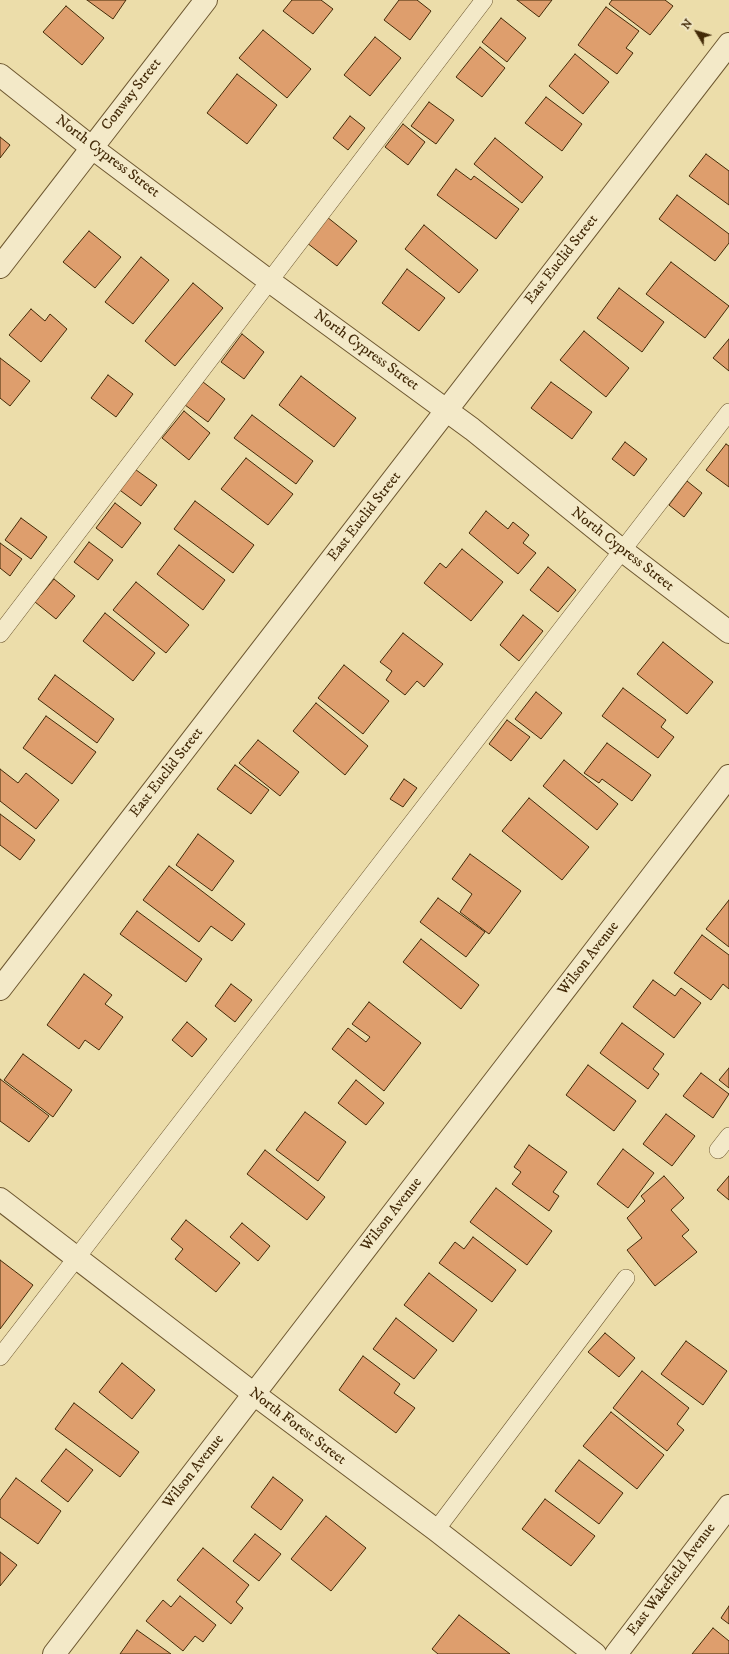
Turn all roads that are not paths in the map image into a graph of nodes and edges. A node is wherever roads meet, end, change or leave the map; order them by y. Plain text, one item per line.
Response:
1 (206, 0) edge
2 (484, 0) edge
3 (729, 44) edge
4 (0, 75) edge
5 (92, 147) junction
6 (0, 267) edge
7 (268, 280) junction
8 (447, 410) junction
9 (729, 412) edge
10 (623, 551) junction
11 (729, 632) edge
12 (0, 634) edge
13 (729, 776) edge
14 (0, 989) edge
15 (729, 1136) edge
16 (718, 1150) dead end
17 (0, 1199) edge
18 (76, 1258) junction
19 (626, 1278) dead end
20 (0, 1357) edge
21 (254, 1394) junction
22 (729, 1506) edge
23 (436, 1530) junction
24 (54, 1654) edge
25 (595, 1654) edge
26 (616, 1654) edge

1 - 5 street, Conway Street
2 - 7 lane
3 - 8 street, East Euclid Street
4 - 5 street, North Cypress Street
5 - 6 street, Conway Street
5 - 7 street, North Cypress Street
7 - 8 street, North Cypress Street
7 - 12 lane
8 - 10 street, North Cypress Street
8 - 14 street, East Euclid Street
9 - 10 lane
10 - 11 street, North Cypress Street
10 - 18 lane
13 - 21 street, Wilson Avenue
15 - 16 lane
17 - 18 street, North Forest Street
18 - 20 lane
18 - 21 street, North Forest Street
19 - 23 lane
21 - 23 street, North Forest Street
21 - 24 street, Wilson Avenue
22 - 26 street, East Wakefield Avenue
23 - 25 street, North Forest Street

